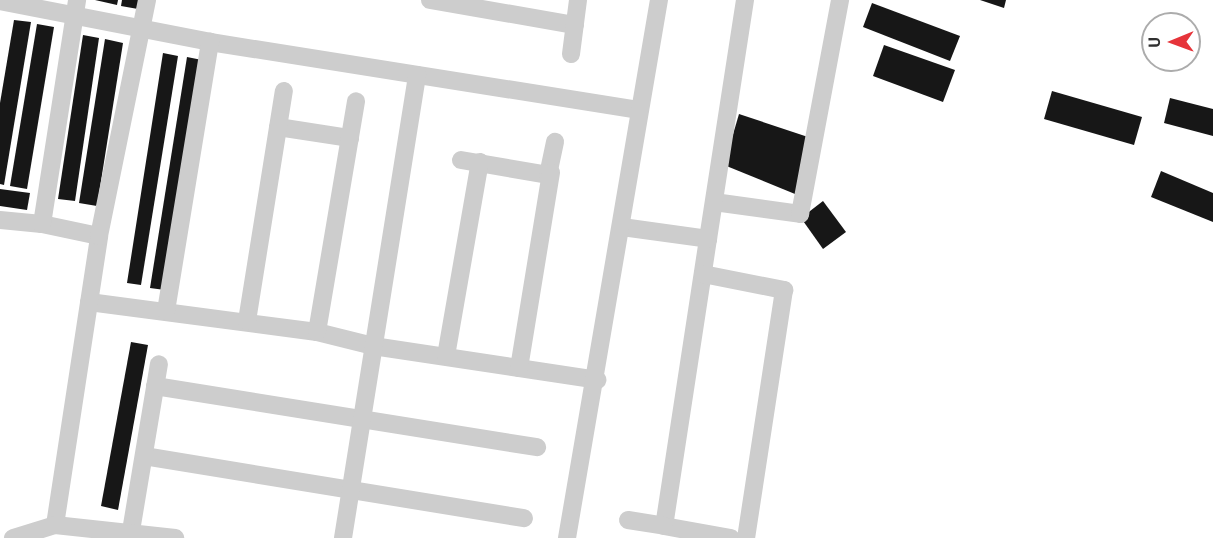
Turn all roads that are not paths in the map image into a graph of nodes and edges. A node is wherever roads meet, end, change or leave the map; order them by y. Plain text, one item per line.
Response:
1 (147, 0) edge
2 (430, 0) edge
3 (578, 0) edge
4 (659, 0) edge
5 (745, 0) edge
6 (840, 0) edge
7 (0, 1) edge
8 (76, 7) edge
9 (574, 25) junction
10 (141, 28) junction
11 (210, 42) junction
12 (571, 54) dead end
13 (417, 75) junction
14 (284, 91) dead end
15 (356, 101) dead end
16 (640, 110) junction
17 (278, 127) junction
18 (350, 138) junction
19 (555, 142) dead end
20 (460, 160) dead end
21 (480, 162) junction
22 (551, 173) junction
23 (714, 202) junction
24 (0, 220) edge
25 (42, 224) junction
26 (622, 226) junction
27 (99, 236) junction
28 (708, 239) junction
29 (703, 274) junction
30 (89, 302) junction
31 (166, 311) junction
32 (247, 321) junction
33 (317, 332) junction
34 (373, 346) junction
35 (446, 356) junction
36 (159, 364) dead end
37 (519, 368) junction
38 (597, 380) junction
39 (155, 386) junction
40 (363, 419) junction
41 (537, 447) dead end
42 (144, 456) junction
43 (351, 491) junction
44 (524, 518) dead end
45 (628, 520) dead end
46 (55, 525) junction
47 (664, 526) junction
48 (131, 531) junction
49 (13, 538) edge
50 (175, 538) edge
51 (344, 538) edge
52 (567, 538) edge
53 (731, 538) edge
54 (746, 538) edge

1 - 10 street
2 - 9 street
3 - 9 street
4 - 16 street
5 - 23 street
6 - 23 street
7 - 8 street
8 - 10 street
8 - 25 street
9 - 12 street
10 - 11 street
10 - 27 street
11 - 13 street
11 - 31 street
13 - 16 street
13 - 34 street
14 - 17 street
15 - 18 street
16 - 26 street
17 - 18 street
17 - 32 street
18 - 33 street
19 - 22 street
20 - 21 street
21 - 22 street
21 - 35 street
22 - 37 street
23 - 28 street
24 - 25 street
25 - 27 street
26 - 28 street
26 - 38 street
27 - 30 street
28 - 29 street
29 - 47 street
29 - 54 street
30 - 31 street
30 - 46 street
31 - 32 street
32 - 33 street
33 - 34 street
34 - 35 street
34 - 40 street
35 - 37 street
36 - 39 street
37 - 38 street
38 - 52 street
39 - 40 street
39 - 42 street
40 - 41 street
40 - 43 street
42 - 43 street
42 - 48 street
43 - 44 street
43 - 51 street
45 - 47 street
46 - 48 street
46 - 49 street
47 - 53 street
48 - 50 street

